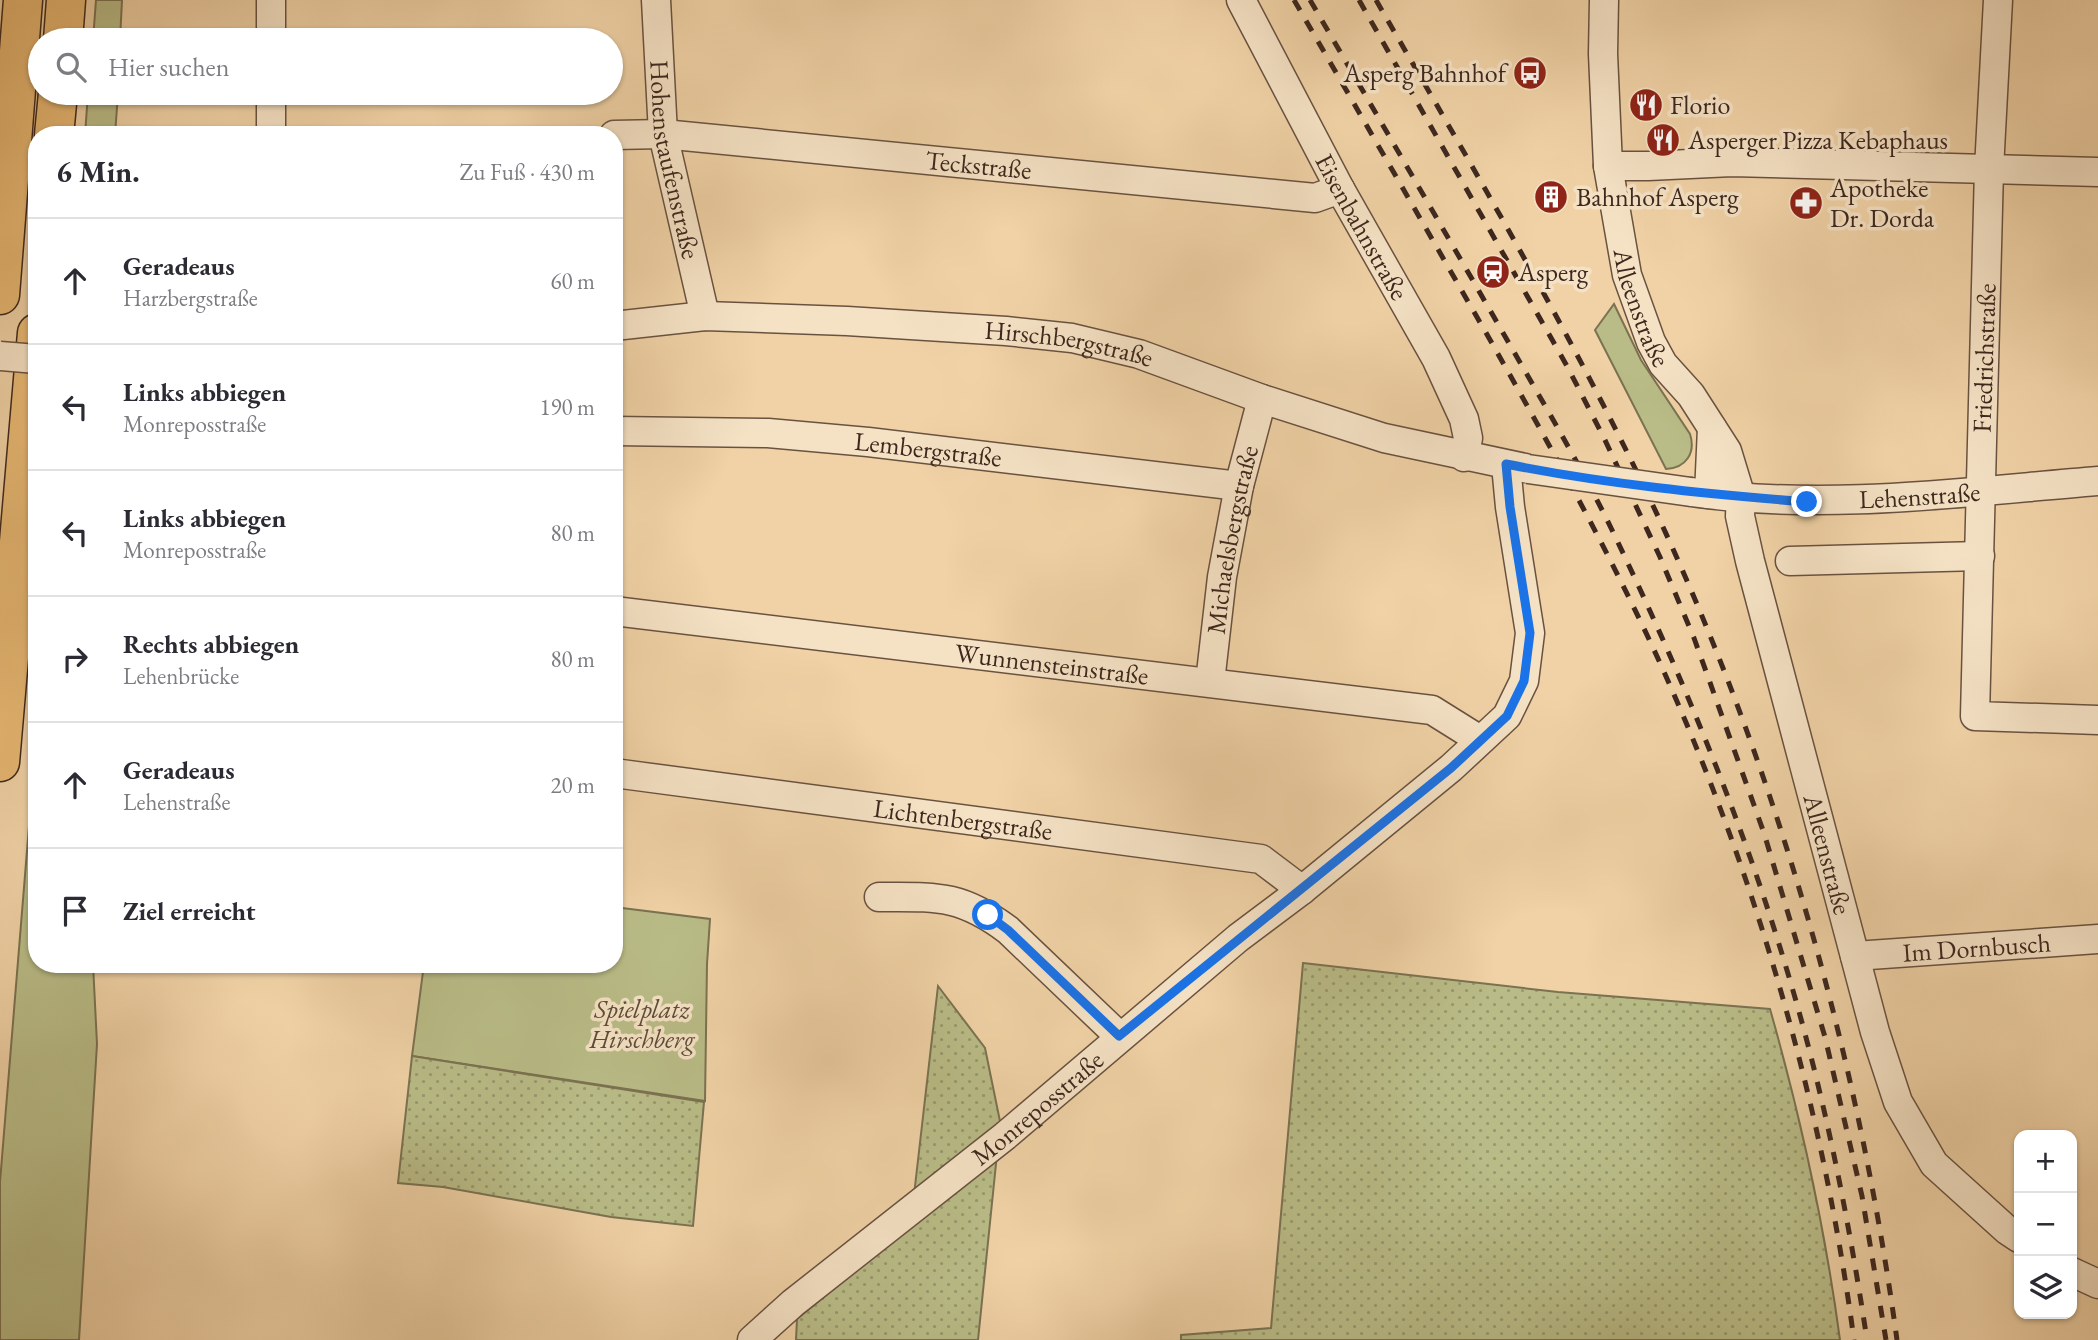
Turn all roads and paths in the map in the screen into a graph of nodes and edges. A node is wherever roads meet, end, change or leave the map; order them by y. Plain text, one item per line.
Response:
1 (23, 0) edge
2 (66, 0) edge
3 (271, 0) edge
4 (656, 0) edge
5 (1241, 0) edge
6 (1604, 0) edge
7 (1998, 0) edge
8 (64, 28) edge
9 (271, 28) edge
10 (57, 105) edge
11 (271, 105) edge
12 (55, 126) edge
13 (271, 126) edge
14 (663, 134) junction
15 (623, 135) edge
16 (1608, 166) junction
17 (1989, 169) junction
18 (2098, 172) edge
19 (1340, 189) junction
20 (0, 295) edge
21 (705, 316) junction
22 (623, 325) edge
23 (0, 356) edge
24 (28, 358) edge
25 (1262, 400) junction
26 (1712, 428) junction
27 (623, 431) edge
28 (28, 438) edge
29 (1464, 457) junction
30 (1517, 467) junction
31 (2098, 481) edge
32 (1239, 486) junction
33 (1980, 491) junction
34 (1700, 493) junction
35 (1741, 497) junction
36 (1980, 556) junction
37 (1790, 561) dead end
38 (623, 612) edge
39 (1210, 682) junction
40 (2098, 720) edge
41 (1480, 740) junction
42 (0, 762) edge
43 (623, 774) edge
44 (1302, 890) junction
45 (879, 897) dead end
46 (2098, 939) edge
47 (1855, 956) junction
48 (1119, 1036) junction
49 (2014, 1235) edge
50 (2077, 1274) edge
51 (2098, 1284) edge
52 (752, 1340) edge

1 - 20 highway
2 - 8 highway
3 - 9 street
4 - 14 street, Hohenstaufenstraße
5 - 19 street, Eisenbahnstraße
6 - 16 street, Alleenstraße
7 - 17 street, Friedrichstraße
10 - 12 highway
11 - 13 street
14 - 15 street, Teckstraße
14 - 19 street, Teckstraße
14 - 21 street, Hohenstaufenstraße
16 - 17 street
16 - 26 street, Alleenstraße
17 - 18 street
17 - 33 street, Friedrichstraße
19 - 29 street, Eisenbahnstraße
21 - 22 street, Hirschbergstraße
21 - 25 street, Hirschbergstraße
23 - 24 street, bridge
25 - 29 street, Hirschbergstraße
25 - 32 street, Michaelsbergstraße
26 - 34 street
26 - 35 street, Alleenstraße
27 - 32 street, Lembergstraße
28 - 42 highway
29 - 30 street, Hirschbergstraße
30 - 34 street, Hirschbergstraße, bridge
30 - 41 street, Monreposstraße
31 - 33 street, Lehenstraße
32 - 39 street, Michaelsbergstraße
33 - 35 street, Lehenstraße
33 - 36 street, Friedrichstraße
34 - 35 street, Lehenstraße
35 - 47 street, Alleenstraße
36 - 37 street
36 - 40 street, Friedrichstraße
38 - 39 street, Wunnensteinstraße
39 - 41 street, Wunnensteinstraße
41 - 44 street, Monreposstraße
43 - 44 street, Lichtenbergstraße
44 - 48 street, Monreposstraße
45 - 48 street
46 - 47 street, Im Dornbusch
47 - 49 street, Alleenstraße
48 - 52 street, Monreposstraße
50 - 51 street

